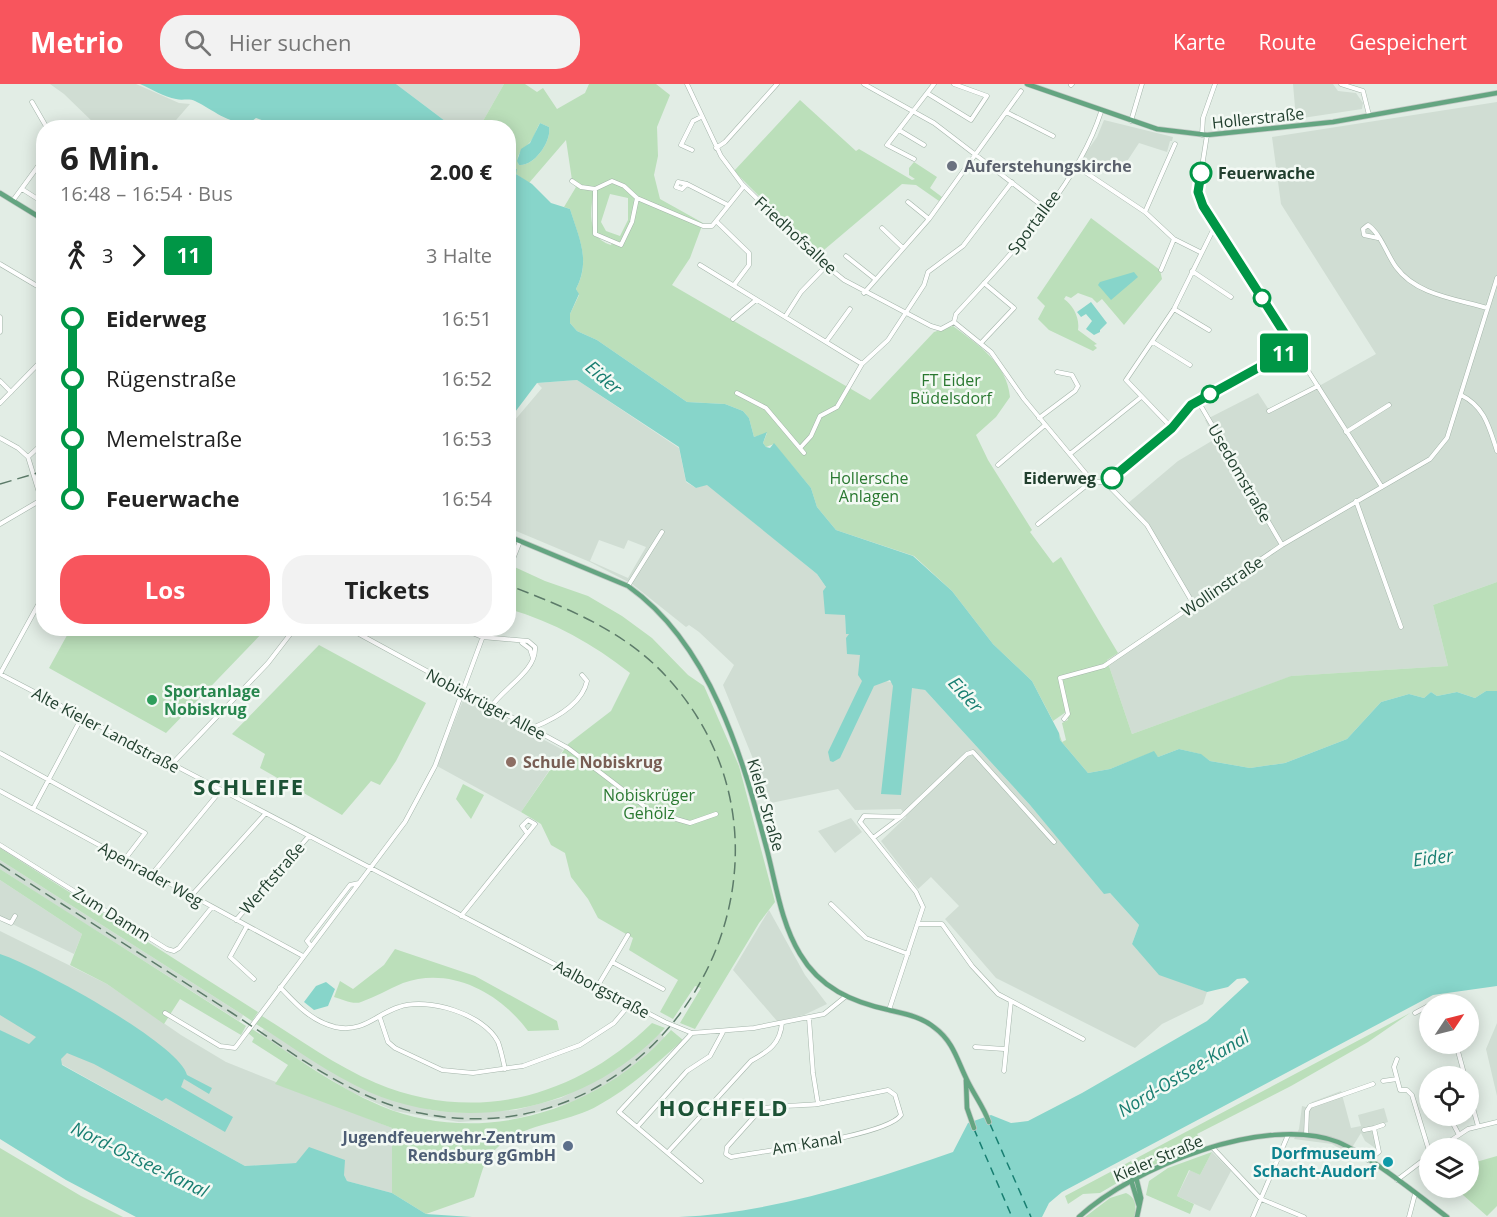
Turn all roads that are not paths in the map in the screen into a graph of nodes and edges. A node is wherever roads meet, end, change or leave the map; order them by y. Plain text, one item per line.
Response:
1 (687, 84) edge
2 (777, 84) edge
3 (864, 84) edge
4 (934, 84) edge
5 (954, 84) edge
6 (1027, 84) edge
7 (1142, 84) edge
8 (1215, 84) edge
9 (1341, 84) edge
10 (1021, 91) dead end
11 (927, 93) junction
12 (1497, 93) edge
13 (32, 102) dead end
14 (914, 110) junction
15 (1006, 112) junction
16 (1101, 112) junction
17 (1369, 116) junction
18 (701, 117) junction
19 (42, 120) edge
20 (1131, 121) junction
21 (899, 130) junction
22 (1204, 135) junction
23 (1053, 136) dead end
24 (1174, 144) dead end
25 (924, 146) dead end
26 (716, 148) junction
27 (692, 150) dead end
28 (976, 155) junction
29 (914, 159) dead end
30 (1076, 166) junction
31 (36, 169) edge
32 (572, 181) dead end
33 (1012, 182) junction
34 (687, 184) dead end
35 (744, 186) junction
36 (22, 189) junction
37 (595, 189) junction
38 (0, 193) edge
39 (36, 198) edge
40 (637, 198) junction
41 (14, 199) junction
42 (908, 202) dead end
43 (728, 205) junction
44 (1045, 208) junction
45 (1145, 212) junction
46 (36, 214) edge
47 (929, 219) junction
48 (716, 221) junction
49 (1215, 225) junction
50 (882, 228) dead end
51 (1378, 238) dead end
52 (1174, 239) junction
53 (903, 248) junction
54 (1200, 252) junction
55 (846, 256) dead end
56 (0, 264) edge
57 (700, 265) dead end
58 (826, 266) junction
59 (1161, 270) dead end
60 (1192, 271) junction
61 (1497, 278) edge
62 (875, 279) junction
63 (984, 283) junction
64 (36, 285) edge
65 (734, 285) junction
66 (864, 293) junction
67 (1231, 297) dead end
68 (756, 300) junction
69 (1487, 308) junction
70 (850, 309) dead end
71 (1174, 309) junction
72 (905, 314) junction
73 (0, 317) edge
74 (785, 317) junction
75 (733, 320) dead end
76 (954, 322) junction
77 (1209, 330) dead end
78 (0, 332) edge
79 (826, 342) junction
80 (1154, 342) junction
81 (981, 343) junction
82 (1294, 348) junction
83 (862, 364) junction
84 (1190, 365) dead end
85 (36, 366) edge
86 (1057, 372) dead end
87 (0, 381) edge
88 (1318, 386) junction
89 (11, 392) junction
90 (737, 393) dead end
91 (1461, 395) junction
92 (1140, 398) junction
93 (1198, 401) junction
94 (0, 403) edge
95 (1389, 405) dead end
96 (1269, 411) dead end
97 (1039, 417) junction
98 (1045, 425) junction
99 (1172, 428) junction
100 (1346, 432) junction
101 (0, 438) edge
102 (801, 447) junction
103 (36, 450) edge
104 (1497, 451) edge
105 (804, 453) dead end
106 (1070, 454) junction
107 (28, 457) junction
108 (998, 465) dead end
109 (1092, 481) junction
110 (36, 482) edge
111 (1106, 483) junction
112 (1382, 487) junction
113 (1356, 501) junction
114 (36, 503) edge
115 (0, 524) edge
116 (1038, 524) dead end
117 (662, 532) dead end
118 (516, 539) edge
119 (520, 541) junction
120 (1282, 545) junction
121 (516, 551) edge
122 (628, 585) junction
123 (1194, 606) junction
124 (36, 609) edge
125 (1401, 627) dead end
126 (289, 636) edge
127 (362, 636) edge
128 (482, 637) joint
129 (0, 674) edge
130 (582, 675) dead end
131 (461, 691) junction
132 (491, 707) junction
133 (82, 717) junction
134 (1064, 719) dead end
135 (531, 729) junction
136 (0, 753) edge
137 (172, 764) junction
138 (48, 780) junction
139 (221, 790) junction
140 (0, 791) edge
141 (33, 809) junction
142 (265, 814) junction
143 (716, 814) dead end
144 (901, 817) junction
145 (527, 833) dead end
146 (309, 836) junction
147 (873, 838) junction
148 (1054, 842) dead end
149 (0, 845) edge
150 (125, 859) junction
151 (371, 869) junction
152 (152, 874) junction
153 (192, 895) junction
154 (831, 904) dead end
155 (213, 907) junction
156 (15, 916) dead end
157 (461, 916) junction
158 (0, 918) edge
159 (236, 920) junction
160 (919, 924) junction
161 (247, 926) junction
162 (628, 935) dead end
163 (908, 954) junction
164 (303, 956) junction
165 (612, 962) junction
166 (254, 979) dead end
167 (280, 987) junction
168 (597, 987) junction
169 (663, 989) dead end
170 (845, 997) junction
171 (1011, 1001) junction
172 (630, 1004) junction
173 (890, 1010) junction
174 (1419, 1011) edge
175 (165, 1013) dead end
176 (1415, 1013) dead end
177 (380, 1018) junction
178 (809, 1018) junction
179 (783, 1023) junction
180 (723, 1032) junction
181 (692, 1034) junction
182 (1083, 1039) dead end
183 (975, 1047) dead end
184 (1004, 1049) junction
185 (1397, 1059) dead end
186 (505, 1069) junction
187 (1004, 1071) dead end
188 (1396, 1079) junction
189 (966, 1080) junction
190 (1383, 1082) dead end
191 (1373, 1084) dead end
192 (818, 1104) junction
193 (989, 1122) dead end
194 (1497, 1122) edge
195 (1383, 1125) dead end
196 (638, 1126) junction
197 (1454, 1126) edge
198 (1478, 1126) edge
199 (1479, 1126) edge
200 (974, 1128) dead end
201 (1374, 1128) junction
202 (1364, 1130) dead end
203 (1288, 1134) junction
204 (1458, 1134) junction
205 (1306, 1136) junction
206 (1425, 1138) edge
207 (1453, 1138) edge
208 (1212, 1147) junction
209 (668, 1152) junction
210 (1367, 1160) junction
211 (1419, 1163) edge
212 (1134, 1178) junction
213 (1396, 1180) junction
214 (700, 1181) dead end
215 (1117, 1188) junction
216 (1136, 1194) junction
217 (1415, 1194) junction
218 (1260, 1199) junction
219 (1140, 1208) junction
220 (1079, 1217) edge
221 (1137, 1217) edge
222 (1253, 1217) edge
223 (1304, 1217) edge
224 (1409, 1217) edge
225 (1447, 1217) edge

1 - 18 street, Friedhofsallee
2 - 26 street
3 - 14 street
4 - 11 street
5 - 11 street
6 - 16 main road, Hollerstraße
7 - 20 street
8 - 22 street
9 - 17 street
10 - 15 street
11 - 14 street
12 - 17 main road, Hollerstraße
13 - 19 street
14 - 21 street
14 - 28 street
15 - 23 street
15 - 28 street
16 - 20 main road, Hollerstraße
16 - 30 street, Sportallee
17 - 22 main road, Hollerstraße
18 - 26 street, Friedhofsallee
18 - 27 street
20 - 22 main road, Hollerstraße
21 - 25 street
21 - 29 street
22 - 49 street
24 - 45 street
26 - 35 street, Friedhofsallee
28 - 33 street
28 - 47 street
30 - 44 street, Sportallee
30 - 45 street
31 - 36 street
32 - 37 street
33 - 44 street
33 - 72 street
34 - 43 street
35 - 43 street
35 - 58 street, Friedhofsallee
36 - 39 street
36 - 41 street
37 - 40 street
37 - 40 street
38 - 41 main road
40 - 48 street
41 - 46 main road
42 - 47 street
43 - 48 street
44 - 63 street, Sportallee
45 - 52 street
47 - 53 street
48 - 65 street
49 - 54 street
49 - 82 street
50 - 53 street
51 - 69 street
52 - 54 street
52 - 59 street
53 - 62 street
54 - 60 street
55 - 62 street
56 - 64 street
57 - 65 street
58 - 66 street, Friedhofsallee
58 - 74 street
60 - 67 street
60 - 71 street
61 - 69 street, Wollinstraße
62 - 66 street
63 - 76 street, Sportallee
63 - 81 street
65 - 68 street
66 - 72 street, Friedhofsallee
68 - 74 street
68 - 75 street
69 - 91 street, Wollinstraße
70 - 79 street
71 - 77 street
71 - 80 street
72 - 76 street, Friedhofsallee
72 - 83 street
73 - 78 street
74 - 79 street
76 - 81 street
79 - 83 street
80 - 84 street
80 - 92 street
81 - 97 street
82 - 88 street
82 - 93 street
83 - 102 street
85 - 89 street
86 - 97 street
87 - 89 street
88 - 96 street
88 - 100 street
89 - 94 street
90 - 102 street
91 - 104 street
91 - 112 street, Wollinstraße
92 - 99 street
92 - 106 street
93 - 99 street
93 - 120 street, Usedomstraße
95 - 100 street
97 - 98 street
98 - 106 street
98 - 108 street
99 - 111 street
100 - 112 street
101 - 107 street
102 - 105 street
103 - 107 street
106 - 109 street
107 - 110 street
109 - 111 street
109 - 116 street
111 - 123 street
112 - 113 street, Wollinstraße
113 - 120 street, Wollinstraße
113 - 125 street
114 - 115 street
117 - 122 street
118 - 119 main road, Kieler Straße
119 - 121 street
119 - 122 main road, Kieler Straße
120 - 123 street, Wollinstraße
122 - 170 main road, Kieler Straße
123 - 134 street, Wollinstraße
124 - 129 street
126 - 137 street
127 - 131 street, Nobiskrüger Allee
128 - 131 street
128 - 132 street
129 - 133 street, Alte Kieler Landstraße
130 - 135 street
131 - 132 street, Nobiskrüger Allee
131 - 151 street
132 - 135 street, Nobiskrüger Allee
133 - 137 street, Alte Kieler Landstraße
133 - 138 street
135 - 143 street, Nobiskrüger Allee
136 - 138 street
137 - 139 street, Alte Kieler Landstraße
138 - 141 street
138 - 150 street
139 - 142 street, Alte Kieler Landstraße
139 - 152 street
140 - 141 street, Apenrader Weg
141 - 150 street, Apenrader Weg
142 - 146 street, Alte Kieler Landstraße
142 - 153 street
144 - 147 street
144 - 147 street
144 - 148 street
145 - 157 street
146 - 151 street, Alte Kieler Landstraße
146 - 159 street, Werftstraße
147 - 160 street
149 - 155 street, Zum Damm
150 - 152 street, Apenrader Weg
151 - 157 street, Aalborgstraße
151 - 164 street
152 - 153 street, Apenrader Weg
153 - 155 street, Apenrader Weg
154 - 163 street
155 - 159 street, Apenrader Weg
156 - 158 street
157 - 168 street, Aalborgstraße
159 - 161 street, Apenrader Weg
160 - 163 street
160 - 171 street
161 - 164 street, Apenrader Weg
161 - 166 street
162 - 165 street
163 - 173 street
164 - 167 street
165 - 168 street
165 - 169 street
167 - 175 street
167 - 177 street
168 - 172 street, Aalborgstraße
170 - 173 main road, Kieler Straße
170 - 178 street, Aalborgstraße
171 - 182 street
171 - 184 street
172 - 181 street, Aalborgstraße
172 - 186 street
173 - 189 main road, Kieler Straße
174 - 176 street
177 - 186 street
177 - 186 street
178 - 179 street, Aalborgstraße
178 - 192 street
179 - 180 street, Aalborgstraße
179 - 209 street
180 - 181 street, Aalborgstraße
180 - 196 street
181 - 196 street
183 - 184 street
184 - 187 street
185 - 188 street
188 - 190 street
188 - 206 street
189 - 193 main road, Kieler Straße
189 - 200 main road, Kieler Straße
191 - 205 street
192 - 192 street, Am Kanal
194 - 199 street
195 - 201 street
196 - 209 street
197 - 204 street
198 - 204 street
201 - 202 street
201 - 210 street
203 - 205 main road, Kieler Straße
203 - 208 main road, Kieler Straße
203 - 218 street
204 - 207 street
205 - 210 main road, Kieler Straße
208 - 212 main road, Kieler Straße
208 - 218 street
209 - 214 street
210 - 213 main road, Kieler Straße
211 - 213 street
212 - 215 main road, Kieler Straße
212 - 216 main road
212 - 219 main road
213 - 217 main road, Kieler Straße
215 - 216 main road
215 - 220 main road, Kieler Straße
216 - 219 main road
217 - 224 street
217 - 225 main road, Kieler Straße
218 - 222 street
218 - 223 street
219 - 221 main road

